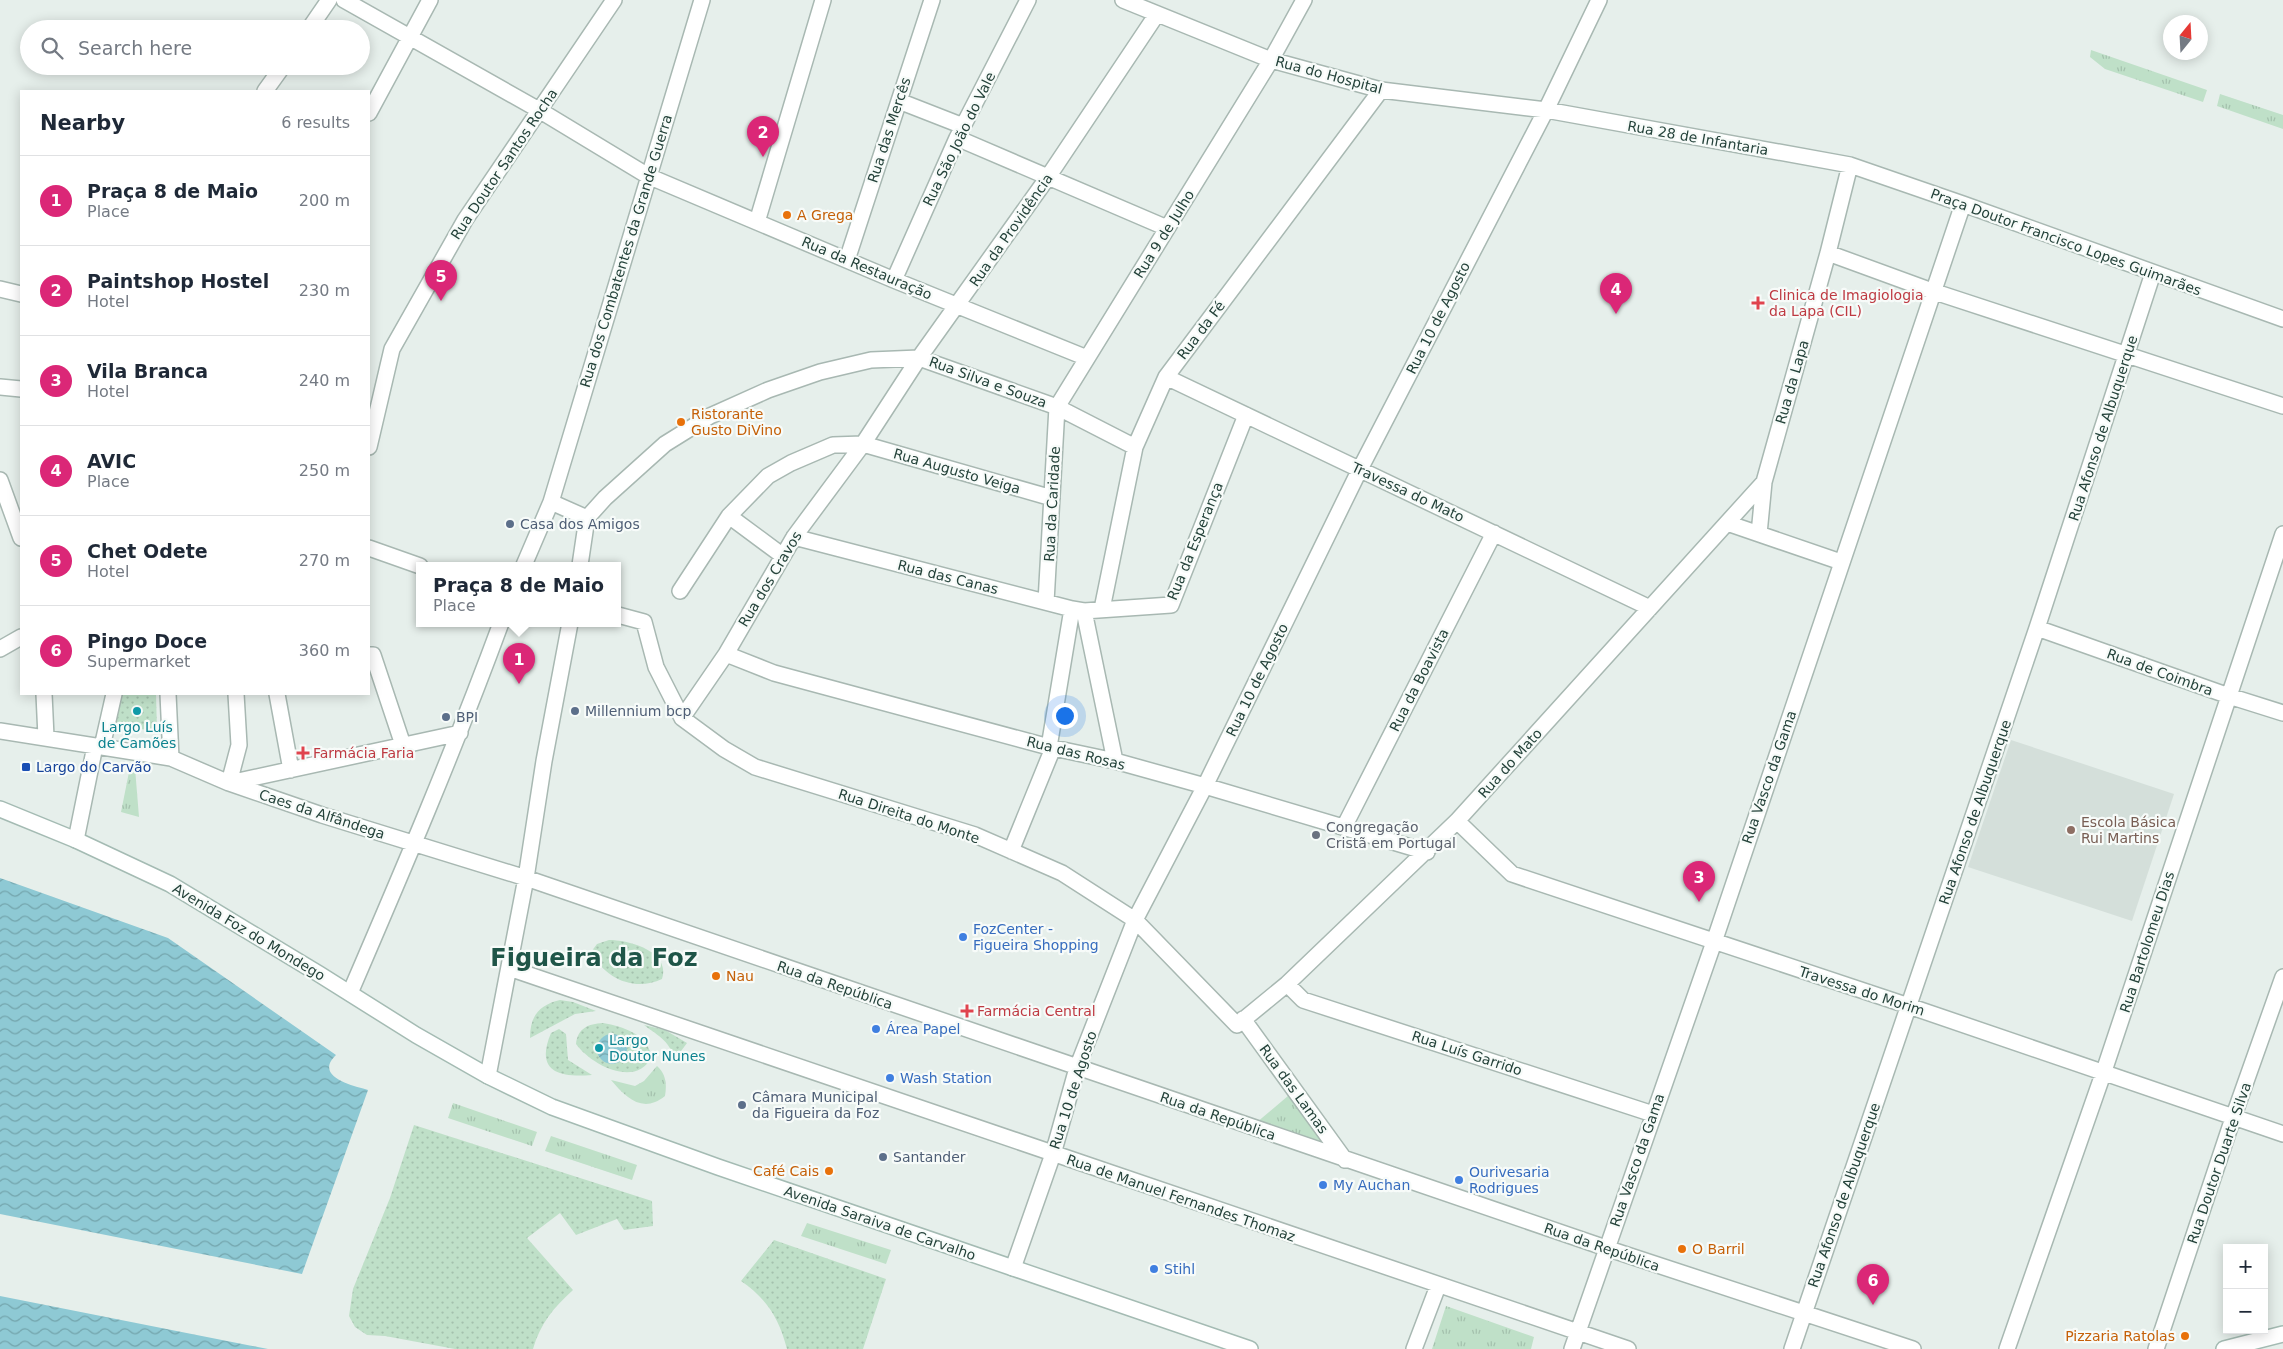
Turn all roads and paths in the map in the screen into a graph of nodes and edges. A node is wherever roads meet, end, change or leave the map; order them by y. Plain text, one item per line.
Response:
1 (329, 0) edge
2 (344, 0) edge
3 (430, 0) edge
4 (614, 0) edge
5 (702, 0) edge
6 (823, 0) edge
7 (932, 0) edge
8 (1028, 0) edge
9 (1122, 0) edge
10 (1304, 0) edge
11 (1598, 0) edge
12 (1157, 14) junction
13 (315, 20) edge
14 (411, 36) junction
15 (1271, 60) junction
16 (277, 75) edge
17 (266, 90) edge
18 (1381, 90) junction
19 (899, 101) junction
20 (539, 110) junction
21 (1546, 110) junction
22 (370, 111) edge
23 (960, 132) junction
24 (1850, 165) junction
25 (648, 176) junction
26 (1048, 176) junction
27 (1963, 204) junction
28 (757, 222) junction
29 (1167, 228) junction
30 (1828, 254) junction
31 (847, 260) junction
32 (2153, 273) junction
33 (894, 280) junction
34 (0, 289) edge
35 (1932, 291) junction
36 (20, 294) edge
37 (957, 306) junction
38 (2283, 319) edge
39 (2127, 354) junction
40 (919, 358) junction
41 (1087, 358) junction
42 (1166, 377) junction
43 (0, 387) edge
44 (20, 389) edge
45 (2283, 406) edge
46 (1057, 407) junction
47 (1246, 415) junction
48 (370, 443) edge
49 (863, 444) junction
50 (1135, 447) junction
51 (1360, 469) junction
52 (0, 480) edge
53 (1764, 482) junction
54 (1052, 498) junction
55 (14, 499) edge
56 (551, 502) junction
57 (729, 516) junction
58 (587, 518) junction
59 (1726, 523) junction
60 (20, 532) edge
61 (1494, 533) junction
62 (1759, 534) junction
63 (2283, 534) edge
64 (794, 537) junction
65 (370, 548) edge
66 (783, 556) junction
67 (525, 562) edge
68 (580, 562) edge
69 (1841, 562) junction
70 (416, 565) edge
71 (680, 591) dead end
72 (1046, 602) junction
73 (1650, 608) junction
74 (1102, 609) junction
75 (1078, 610) junction
76 (621, 616) edge
77 (500, 627) edge
78 (569, 627) edge
79 (2037, 628) junction
80 (20, 638) edge
81 (0, 649) edge
82 (726, 654) junction
83 (370, 655) edge
84 (44, 695) edge
85 (114, 695) edge
86 (168, 695) edge
87 (236, 695) edge
88 (277, 695) edge
89 (2229, 696) junction
90 (2283, 714) edge
91 (682, 718) junction
92 (0, 731) edge
93 (460, 733) junction
94 (46, 737) junction
95 (403, 745) junction
96 (98, 746) junction
97 (1051, 747) junction
98 (171, 758) junction
99 (1115, 762) junction
100 (291, 770) junction
101 (229, 783) junction
102 (1205, 786) junction
103 (0, 809) edge
104 (1457, 820) junction
105 (1344, 827) junction
106 (76, 840) junction
107 (415, 845) junction
108 (1011, 851) junction
109 (1426, 852) junction
110 (526, 878) junction
111 (1135, 920) junction
112 (1714, 942) junction
113 (509, 968) junction
114 (2283, 977) edge
115 (1286, 984) junction
116 (350, 993) junction
117 (1909, 1006) junction
118 (1240, 1022) junction
119 (1077, 1068) junction
120 (2103, 1074) junction
121 (488, 1076) junction
122 (1653, 1114) junction
123 (2233, 1118) junction
124 (2283, 1134) edge
125 (1053, 1154) junction
126 (1346, 1160) junction
127 (1606, 1248) junction
128 (1013, 1268) junction
129 (1438, 1286) junction
130 (1804, 1315) junction
131 (1578, 1332) junction
132 (2283, 1334) edge
133 (1250, 1349) edge
134 (1414, 1349) edge
135 (1572, 1349) edge
136 (1628, 1349) edge
137 (1792, 1349) edge
138 (1913, 1349) edge
139 (2007, 1349) edge
140 (2156, 1349) edge
141 (2224, 1349) edge

1 - 13 street
2 - 14 street, Rua da Restauração
3 - 14 street
4 - 20 street, Rua Doutor Santos Rocha
5 - 25 street, Rua dos Combatentes da Grande Guerra
6 - 28 street
7 - 19 street, Rua das Mercês
8 - 23 street, Rua São João do Vale
9 - 12 street, Rua do Hospital
10 - 15 street, Rua 9 de Julho
11 - 21 street, Rua 10 de Agosto
12 - 15 street, Rua do Hospital
12 - 26 street, Rua da Providência
14 - 20 street, Rua da Restauração
14 - 22 street
15 - 18 street, Rua do Hospital
15 - 29 street, Rua 9 de Julho
16 - 17 street
18 - 21 street, Rua do Hospital
18 - 42 street, Rua da Fé
19 - 23 street
19 - 31 street, Rua das Mercês
20 - 25 street, Rua da Restauração
20 - 48 street, Rua Doutor Santos Rocha
21 - 24 street, Rua 28 de Infantaria
21 - 51 street, Rua 10 de Agosto
23 - 26 street
23 - 33 street, Rua São João do Vale
24 - 27 street, Praça Doutor Francisco Lopes Guimarães
24 - 30 street, Rua da Lapa
25 - 28 street, Rua da Restauração
25 - 56 street, Rua dos Combatentes da Grande Guerra
26 - 29 street
26 - 37 street, Rua da Providência
27 - 32 street, Praça Doutor Francisco Lopes Guimarães
27 - 35 street, Rua Vasco da Gama
28 - 31 street, Rua da Restauração
29 - 41 street, Rua 9 de Julho
30 - 35 street
30 - 53 street, Rua da Lapa
31 - 33 street, Rua da Restauração
32 - 38 street, Praça Doutor Francisco Lopes Guimarães
32 - 39 street, Rua Afonso de Albuquerque
33 - 37 street, Rua da Restauração
34 - 36 street
35 - 39 street
35 - 69 street, Rua Vasco da Gama
37 - 40 street, Rua da Providência
37 - 41 street, Rua da Restauração
39 - 45 street
39 - 79 street, Rua Afonso de Albuquerque
40 - 46 street, Rua Silva e Souza
40 - 49 street, Rua da Providência
40 - 58 street
41 - 46 street, Rua 9 de Julho
42 - 47 street, Travessa do Mato
42 - 50 street, Rua da Fé
43 - 44 street
46 - 50 street, Rua Silva e Souza
46 - 54 street, Rua da Caridade
47 - 51 street, Travessa do Mato
47 - 74 street, Rua da Esperança
49 - 54 street, Rua Augusto Veiga
49 - 57 street, Rua Augusto Veiga
49 - 64 street, Rua dos Cravos
50 - 74 street, Rua da Fé
51 - 61 street, Travessa do Mato
51 - 102 street, Rua 10 de Agosto
52 - 55 street
53 - 59 street, Rua do Mato
53 - 62 street, Rua da Lapa
54 - 72 street, Rua da Caridade
55 - 60 street
56 - 58 street
56 - 67 street, Rua dos Combatentes da Grande Guerra
57 - 66 street
57 - 71 street, Rua Augusto Veiga
58 - 68 street
59 - 62 street
59 - 73 street, Rua do Mato
61 - 73 street, Travessa do Mato
61 - 105 street, Rua da Boavista
62 - 69 street
63 - 89 street, Rua Bartolomeu Dias
64 - 66 street, Rua dos Cravos
64 - 72 street, Rua das Canas
65 - 70 street
66 - 82 street, Rua dos Cravos
69 - 112 street, Rua Vasco da Gama
72 - 75 street, Rua das Canas
73 - 104 street, Rua do Mato
74 - 75 street, Rua das Canas
75 - 97 street
75 - 99 street
76 - 91 street
77 - 93 street
78 - 110 street
79 - 89 street, Rua de Coimbra
79 - 117 street, Rua Afonso de Albuquerque
80 - 81 street
82 - 91 street, Rua dos Cravos
82 - 97 street, Rua das Rosas
83 - 95 street
84 - 94 street
85 - 96 street
86 - 98 street
87 - 101 street
88 - 100 street
89 - 90 street, Rua de Coimbra
89 - 120 street, Rua Bartolomeu Dias
91 - 108 street, Rua Direita do Monte
92 - 94 street, Caes da Alfândega
93 - 95 street, Caes da Alfândega
93 - 107 street
94 - 96 street, Caes da Alfândega
95 - 100 street, Caes da Alfândega
96 - 98 street, Caes da Alfândega
96 - 106 street
97 - 99 street, Rua das Rosas
97 - 108 street
98 - 101 street, Caes da Alfândega
99 - 102 street, Rua das Rosas
100 - 101 street, Caes da Alfândega
101 - 107 street, Caes da Alfândega
102 - 105 street, Rua das Rosas
102 - 111 street, Rua 10 de Agosto
103 - 106 street, Avenida Foz do Mondego
104 - 109 street, Rua do Mato
104 - 112 street, Travessa do Morim
105 - 109 street, Rua das Rosas
106 - 116 street, Avenida Foz do Mondego
107 - 110 street, Caes da Alfândega
107 - 116 street
108 - 111 street, Rua Direita do Monte
109 - 115 street, Rua do Mato
110 - 113 street
110 - 119 street, Rua da República
111 - 118 street, Rua das Lamas
111 - 119 street, Rua 10 de Agosto
112 - 117 street, Travessa do Morim
112 - 122 street, Rua Vasco da Gama
113 - 121 street
113 - 125 street, Rua de Manuel Fernandes Thomaz
114 - 123 street, Rua Doutor Duarte Silva
115 - 118 street, Rua do Mato
115 - 122 street, Rua Luís Garrido
116 - 121 street, Avenida Foz do Mondego
117 - 120 street, Travessa do Morim
117 - 130 street, Rua Afonso de Albuquerque
118 - 126 street, Rua das Lamas
119 - 125 street, Rua 10 de Agosto
119 - 126 street, Rua da República
120 - 123 street, Travessa do Morim
120 - 139 street, Rua Bartolomeu Dias
121 - 128 street, Avenida Saraiva de Carvalho
122 - 127 street, Rua Vasco da Gama
123 - 124 street, Travessa do Morim
123 - 140 street, Rua Doutor Duarte Silva
125 - 128 street, Rua 10 de Agosto
125 - 129 street, Rua de Manuel Fernandes Thomaz
126 - 127 street, Rua da República
127 - 130 street, Rua da República
127 - 131 street, Rua Vasco da Gama
128 - 133 street, Avenida Saraiva de Carvalho
129 - 131 street, Rua de Manuel Fernandes Thomaz
129 - 134 street
130 - 137 street, Rua Afonso de Albuquerque
130 - 138 street, Rua da República
131 - 135 street, Rua Vasco da Gama
131 - 136 street, Rua de Manuel Fernandes Thomaz
132 - 141 street

